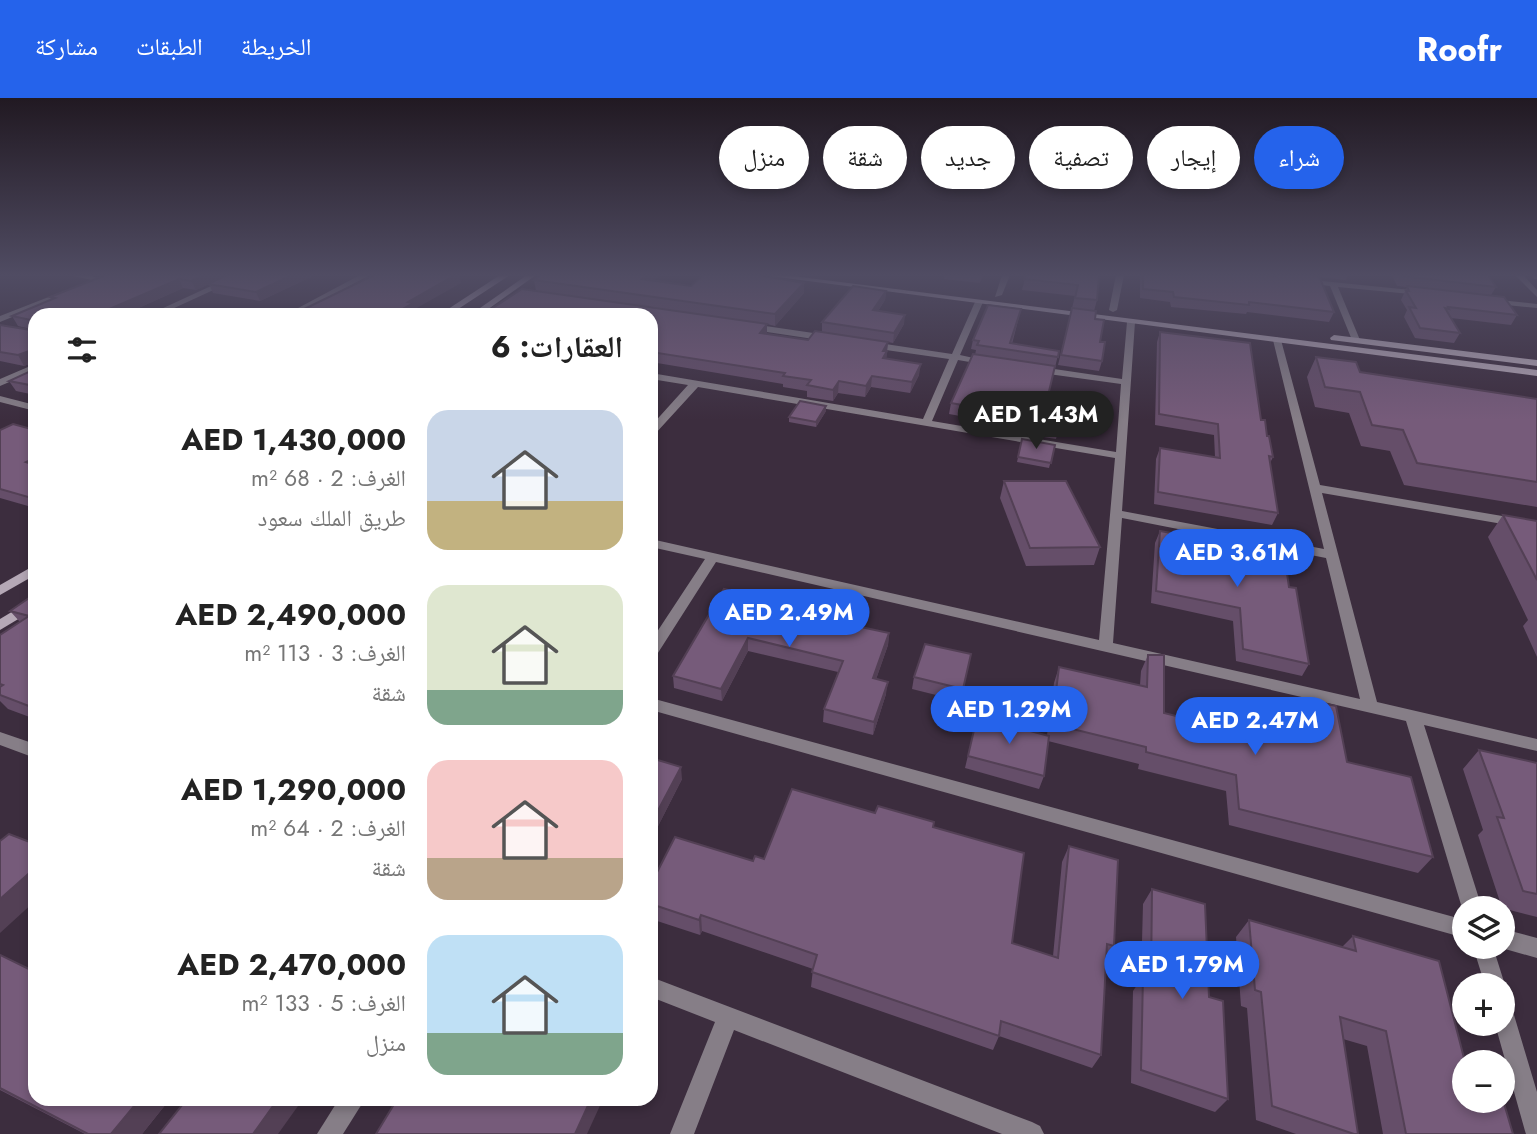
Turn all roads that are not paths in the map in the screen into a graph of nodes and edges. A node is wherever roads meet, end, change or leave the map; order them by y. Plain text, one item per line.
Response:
1 (970, 323) edge
2 (1131, 323) edge
3 (1142, 323) edge
4 (1221, 323) edge
5 (1349, 323) edge
6 (738, 325) edge
7 (833, 339) edge
8 (1277, 340) junction
9 (1356, 340) junction
10 (860, 343) edge
11 (955, 357) junction
12 (995, 363) edge
13 (1537, 363) edge
14 (1021, 367) edge
15 (28, 370) edge
16 (1537, 373) edge
17 (658, 377) edge
18 (1126, 382) junction
19 (0, 383) edge
20 (695, 384) junction
21 (0, 399) edge
22 (28, 406) edge
23 (926, 423) junction
24 (658, 424) edge
25 (1121, 456) junction
26 (1315, 488) junction
27 (1116, 513) junction
28 (1537, 526) edge
29 (658, 545) edge
30 (1332, 555) junction
31 (712, 558) junction
32 (28, 573) edge
33 (0, 591) edge
34 (28, 607) edge
35 (0, 625) edge
36 (658, 641) edge
37 (1106, 646) junction
38 (658, 707) edge
39 (1370, 707) junction
40 (1413, 717) junction
41 (0, 738) edge
42 (1537, 745) edge
43 (28, 748) edge
44 (1468, 896) edge
45 (1452, 925) edge
46 (1515, 942) edge
47 (1537, 948) edge
48 (658, 990) edge
49 (728, 1017) junction
50 (1509, 1036) edge
51 (348, 1106) edge
52 (1537, 1131) edge
53 (329, 1134) edge
54 (682, 1134) edge
55 (1032, 1134) edge

1 - 11 street
2 - 18 street
3 - 8 main road
4 - 9 main road
5 - 9 street
6 - 7 street
8 - 16 main road
8 - 26 street
9 - 13 main road
10 - 11 street
11 - 12 street
11 - 23 street
14 - 18 street
15 - 19 street
17 - 20 street
18 - 25 street
20 - 23 street
20 - 24 street
21 - 22 street
23 - 25 street
25 - 27 street
26 - 28 street
26 - 30 street
27 - 30 street
27 - 37 street
29 - 31 street
30 - 39 street
31 - 36 street
31 - 37 street
32 - 33 main road
34 - 35 main road
37 - 39 street
38 - 45 street
39 - 40 street
40 - 42 street
40 - 44 street
41 - 43 street
46 - 47 street
48 - 49 street
49 - 54 street
49 - 55 street
50 - 52 street
51 - 53 street

